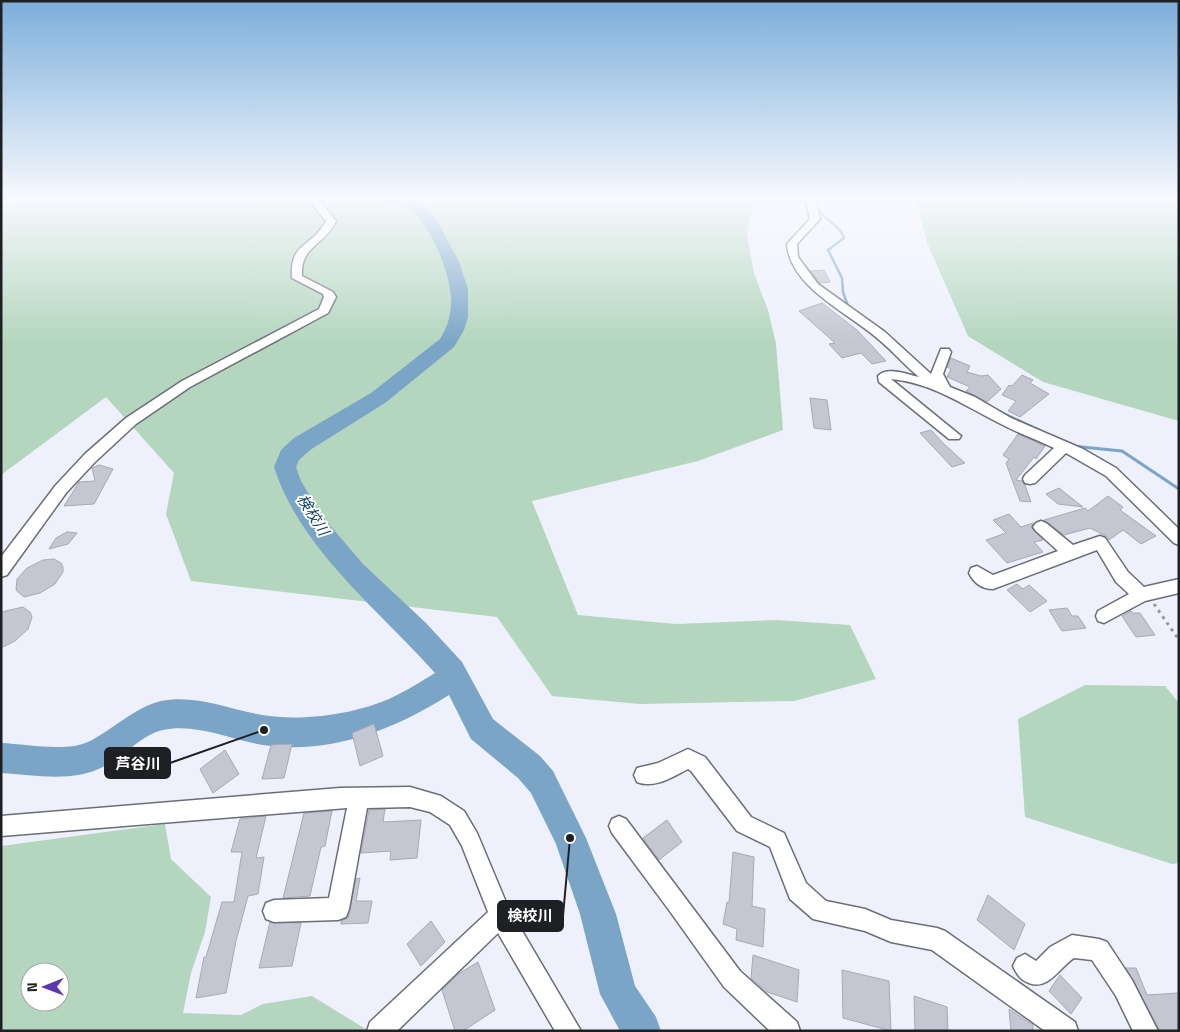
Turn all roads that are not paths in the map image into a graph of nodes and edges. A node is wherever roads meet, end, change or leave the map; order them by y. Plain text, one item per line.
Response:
1 (307, 246) edge
2 (792, 246) edge
3 (945, 352) dead end
4 (940, 385) junction
5 (954, 436) dead end
6 (1064, 447) junction
7 (1030, 479) dead end
8 (1042, 527) dead end
9 (1179, 539) edge
10 (1071, 553) junction
11 (1, 570) edge
12 (977, 573) dead end
13 (1179, 586) edge
14 (1141, 595) junction
15 (1104, 616) dead end
16 (644, 775) dead end
17 (359, 797) junction
18 (1, 826) edge
19 (618, 826) dead end
20 (274, 911) dead end
21 (500, 915) junction
22 (1024, 966) dead end
23 (378, 1031) edge
24 (569, 1031) edge
25 (788, 1031) edge
26 (1066, 1031) edge
27 (1146, 1031) edge

1 - 11 street
2 - 4 street
3 - 4 street
4 - 5 street
4 - 6 street
6 - 7 street
6 - 9 street
8 - 10 street
10 - 12 street
10 - 14 street
13 - 14 street
14 - 15 street
16 - 26 street
17 - 18 street
17 - 20 street
17 - 21 street
19 - 25 street
21 - 23 street
21 - 24 street
22 - 27 street

